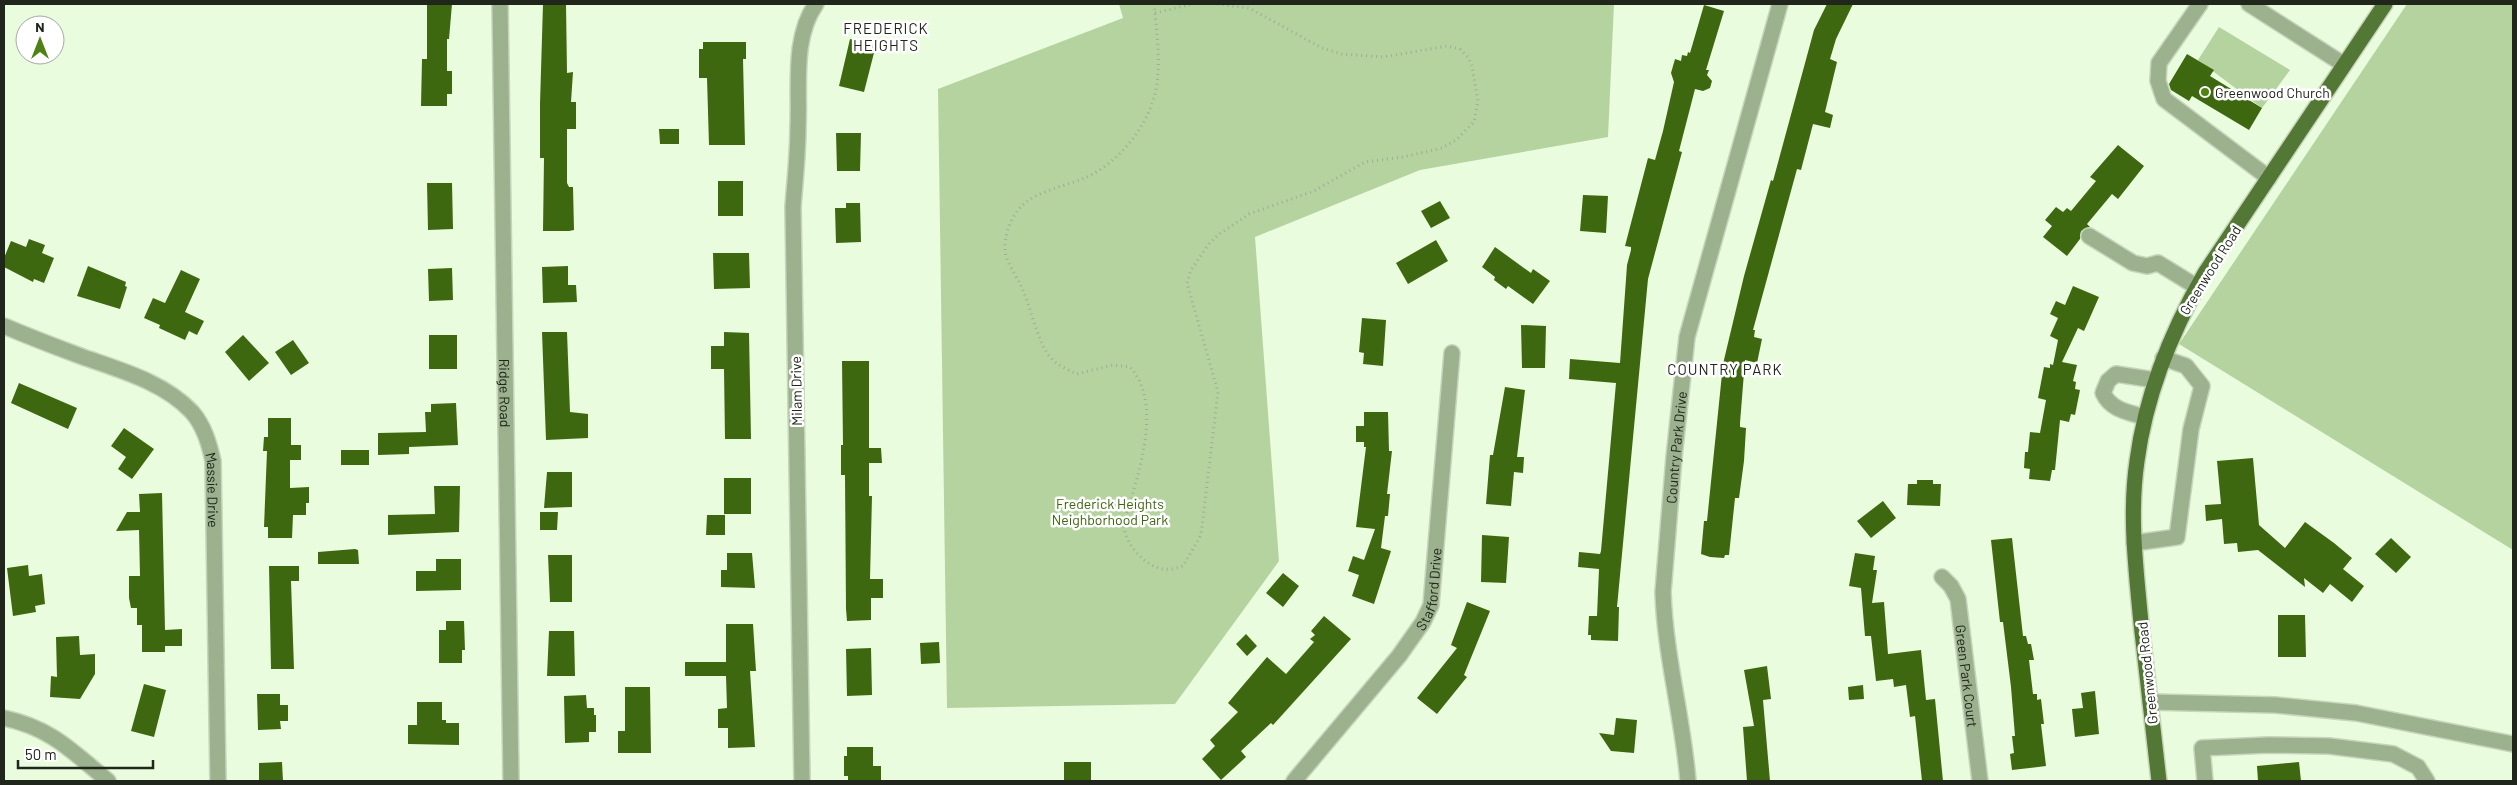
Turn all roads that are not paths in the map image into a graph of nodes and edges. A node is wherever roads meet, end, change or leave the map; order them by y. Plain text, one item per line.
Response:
1 (500, 4) edge
2 (816, 4) edge
3 (1780, 4) edge
4 (2200, 4) edge
5 (2249, 4) edge
6 (2385, 4) edge
7 (2343, 64) junction
8 (2269, 178) junction
9 (2089, 236) dead end
10 (2197, 287) junction
11 (4, 326) edge
12 (1452, 353) dead end
13 (2163, 358) junction
14 (2155, 380) junction
15 (2144, 417) junction
16 (2134, 543) junction
17 (1942, 577) dead end
18 (2150, 702) junction
19 (4, 718) edge
20 (2513, 744) edge
21 (108, 781) edge
22 (218, 781) edge
23 (511, 781) edge
24 (802, 781) edge
25 (1294, 781) edge
26 (1688, 781) edge
27 (1980, 781) edge
28 (2159, 781) edge
29 (2204, 781) edge
30 (2427, 781) edge

1 - 23 street, Ridge Road
2 - 24 street, Milam Drive
3 - 26 street, Country Park Drive
4 - 8 street
5 - 7 street
6 - 7 main road, Greenwood Road
7 - 8 main road, Greenwood Road
8 - 10 main road, Greenwood Road
9 - 10 street
10 - 13 main road, Greenwood Road
11 - 22 street, Massie Drive
12 - 25 street, Stafford Drive
13 - 14 main road, Greenwood Road
13 - 16 street
14 - 15 main road, Greenwood Road
14 - 15 street
15 - 16 main road, Greenwood Road
16 - 18 main road, Greenwood Road
17 - 27 street, Green Park Court
18 - 20 street
18 - 28 main road, Greenwood Road
19 - 21 street
29 - 30 street

